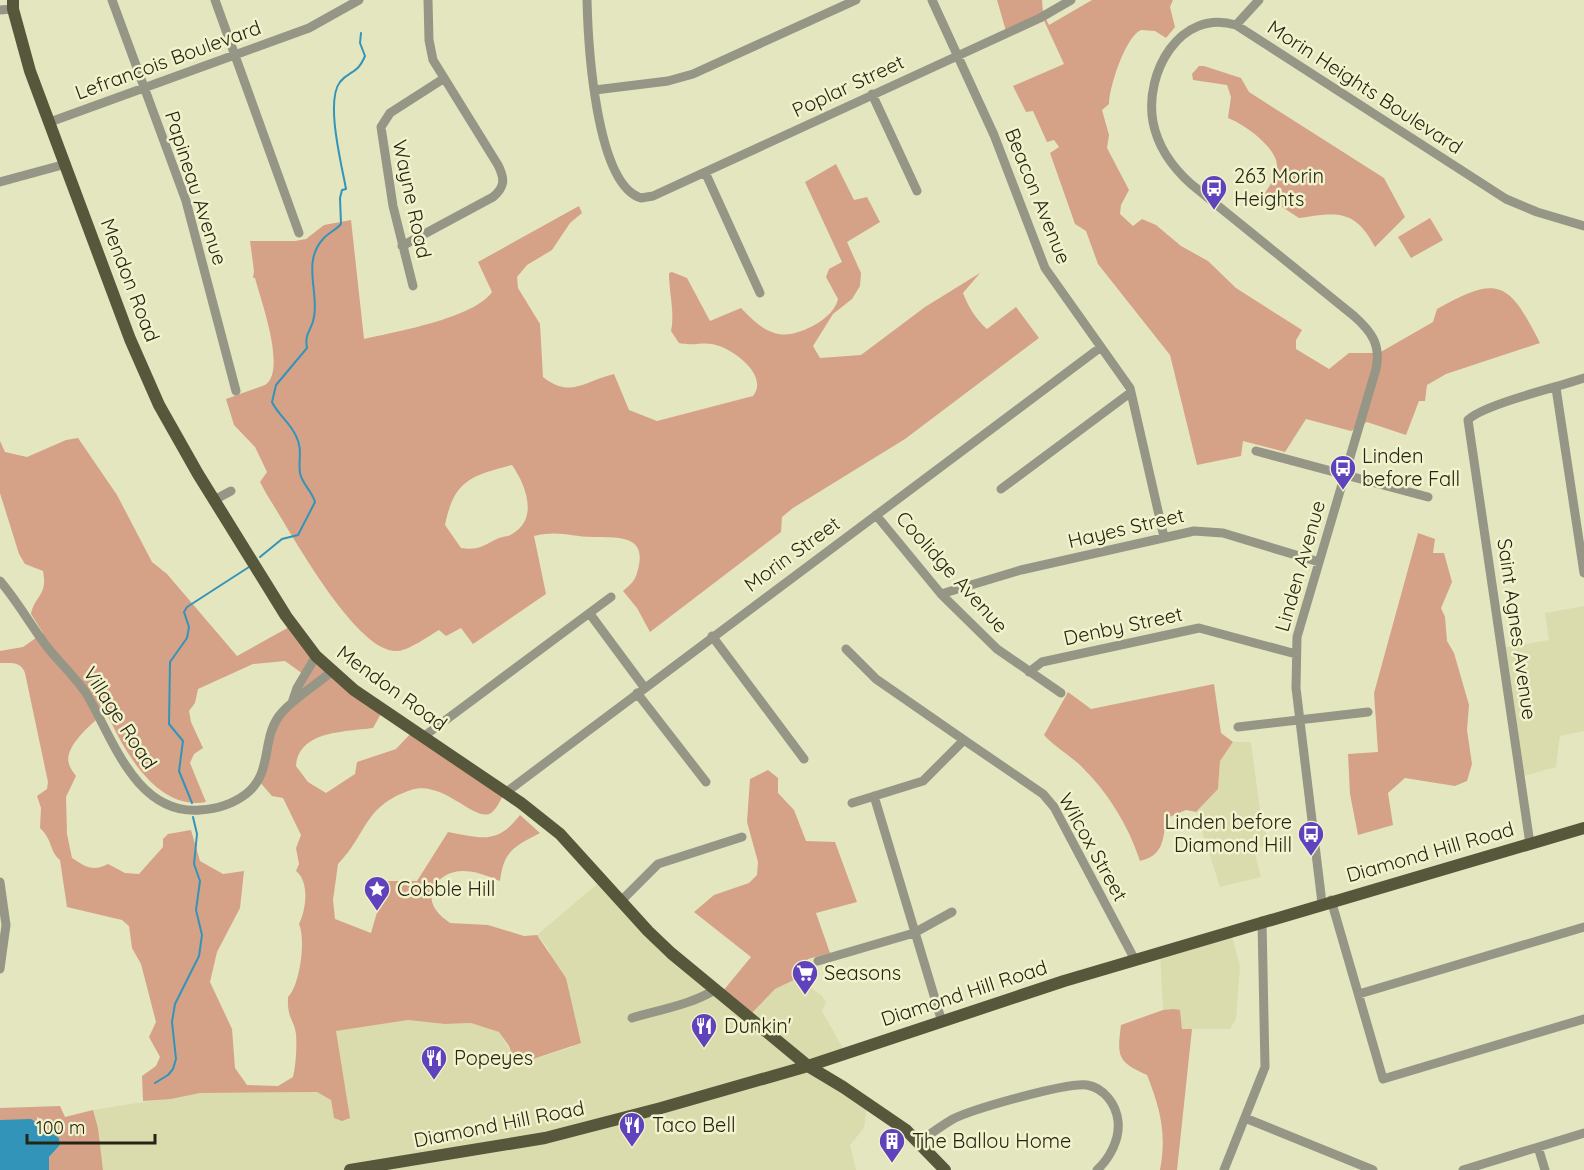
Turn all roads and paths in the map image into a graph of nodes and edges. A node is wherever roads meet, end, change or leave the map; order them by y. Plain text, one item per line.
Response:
1 (112, 0) edge
2 (214, 0) edge
3 (358, 0) edge
4 (428, 0) edge
5 (587, 0) edge
6 (856, 0) edge
7 (932, 0) edge
8 (1071, 0) edge
9 (1259, 0) edge
10 (13, 5) edge
11 (0, 10) edge
12 (1236, 25) junction
13 (235, 55) junction
14 (957, 56) junction
15 (443, 79) junction
16 (144, 88) junction
17 (595, 90) junction
18 (872, 94) junction
19 (50, 122) junction
20 (66, 164) junction
21 (705, 171) junction
22 (0, 182) edge
23 (917, 191) dead end
24 (1584, 226) edge
25 (299, 232) dead end
26 (402, 246) junction
27 (413, 286) dead end
28 (760, 293) dead end
29 (1332, 299) joint
30 (1101, 347) junction
31 (1584, 378) edge
32 (1556, 388) junction
33 (236, 391) dead end
34 (1130, 393) junction
35 (1256, 451) dead end
36 (1345, 475) junction
37 (1000, 489) dead end
38 (231, 491) dead end
39 (1428, 497) dead end
40 (214, 500) junction
41 (876, 515) junction
42 (1164, 537) junction
43 (1319, 562) junction
44 (1584, 573) edge
45 (0, 581) edge
46 (941, 594) junction
47 (611, 597) dead end
48 (590, 614) junction
49 (712, 636) junction
50 (846, 649) dead end
51 (1296, 654) junction
52 (316, 656) junction
53 (331, 672) junction
54 (1029, 672) junction
55 (641, 690) junction
56 (1061, 693) dead end
57 (292, 703) junction
58 (1368, 712) dead end
59 (1300, 720) junction
60 (1238, 727) dead end
61 (423, 737) junction
62 (964, 740) junction
63 (804, 759) dead end
64 (706, 782) dead end
65 (505, 793) junction
66 (874, 796) junction
67 (852, 803) dead end
68 (1584, 828) edge
69 (742, 837) dead end
70 (1530, 844) junction
71 (0, 882) edge
72 (622, 900) junction
73 (1327, 902) junction
74 (952, 912) dead end
75 (1262, 921) junction
76 (1584, 927) edge
77 (914, 933) junction
78 (1135, 960) junction
79 (818, 961) dead end
80 (0, 969) edge
81 (714, 990) junction
82 (1359, 994) junction
83 (632, 1018) dead end
84 (1584, 1018) edge
85 (942, 1022) junction
86 (808, 1066) junction
87 (1245, 1118) junction
88 (1584, 1133) edge
89 (919, 1142) junction
90 (1538, 1147) junction
91 (350, 1170) edge
92 (945, 1170) edge
93 (1097, 1170) edge
94 (1224, 1170) edge
95 (1373, 1170) edge
96 (1463, 1170) edge
97 (1545, 1170) edge

1 - 16 street, Papineau Avenue
2 - 13 street
3 - 13 street, Lefrancois Boulevard
4 - 15 street
5 - 17 street
6 - 17 street
7 - 14 street, Beacon Avenue
8 - 14 street, Poplar Street
9 - 12 street
10 - 11 street
10 - 19 main road, Mendon Road
12 - 24 street, Morin Heights Boulevard
12 - 29 street, Morin Heights Boulevard
13 - 16 street, Lefrancois Boulevard
13 - 25 street
14 - 18 street, Poplar Street
14 - 30 street, Beacon Avenue
15 - 26 street, Wayne Road
15 - 26 street
16 - 19 street, Lefrancois Boulevard
16 - 33 street, Papineau Avenue
17 - 21 street, Poplar Street
18 - 21 street, Poplar Street
18 - 23 street
19 - 20 main road, Mendon Road
20 - 22 street
20 - 40 main road, Mendon Road
21 - 28 street
26 - 27 street, Wayne Road
29 - 36 street, Linden Avenue
30 - 34 street, Beacon Avenue
30 - 41 street, Morin Street
31 - 32 street
32 - 44 street
32 - 70 street, Saint Agnes Avenue
34 - 37 street
34 - 42 street, Beacon Avenue
35 - 36 street
36 - 39 street
36 - 43 street, Linden Avenue
38 - 40 street
40 - 52 main road, Mendon Road
41 - 46 street, Coolidge Avenue
41 - 49 street, Morin Street
42 - 43 street, Hayes Street
42 - 46 street, Hayes Street
43 - 51 street, Linden Avenue
45 - 57 street, Village Road
46 - 54 street, Coolidge Avenue
47 - 48 street
48 - 55 street
48 - 61 street
49 - 55 street, Morin Street
49 - 63 street
50 - 62 street, Wilcox Street
51 - 54 street, Denby Street
51 - 59 street, Linden Avenue
52 - 53 main road, Mendon Road
52 - 57 street, Village Road
53 - 57 street, Village Road
53 - 61 main road, Mendon Road
54 - 56 street, Coolidge Avenue
55 - 64 street
55 - 65 street, Morin Street
58 - 59 street
59 - 60 street
59 - 73 street, Linden Avenue
61 - 65 main road, Mendon Road
62 - 66 street
62 - 78 street, Wilcox Street
65 - 72 main road, Mendon Road
66 - 67 street
66 - 77 street
68 - 70 main road, Diamond Hill Road
69 - 72 street
70 - 73 main road, Diamond Hill Road
71 - 80 street
72 - 81 main road, Mendon Road
73 - 75 main road, Diamond Hill Road
73 - 82 street, Linden Avenue
74 - 77 street
75 - 78 main road, Diamond Hill Road
75 - 87 street
76 - 82 street
77 - 79 street
77 - 85 street
78 - 85 main road, Diamond Hill Road
81 - 83 street
81 - 86 main road, Mendon Road
82 - 84 street, Linden Avenue
85 - 86 main road, Diamond Hill Road
86 - 89 main road, Mendon Road
86 - 91 main road, Diamond Hill Road
87 - 94 street
87 - 95 street
88 - 90 street
89 - 92 main road, Mendon Road
89 - 93 street
90 - 96 street
90 - 97 street

